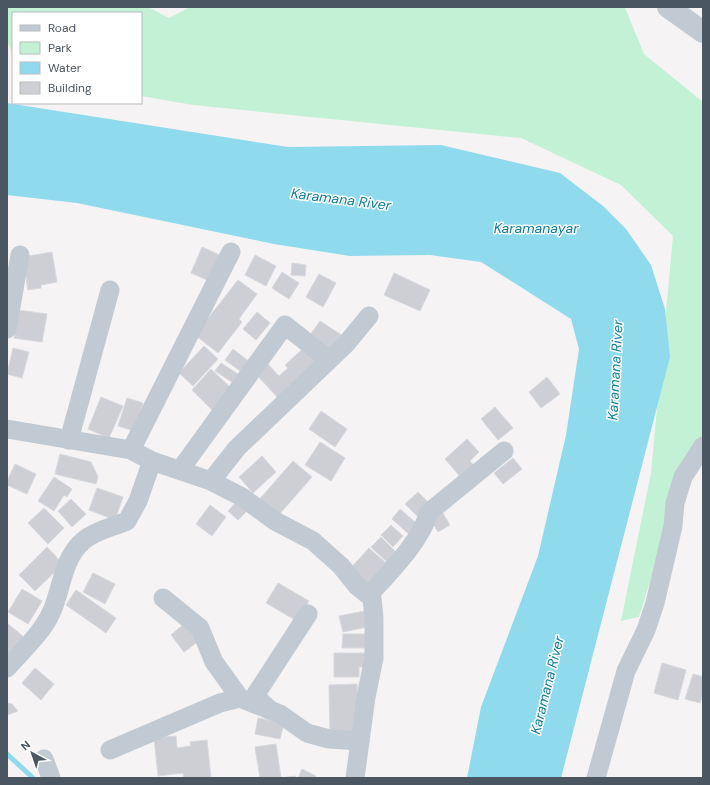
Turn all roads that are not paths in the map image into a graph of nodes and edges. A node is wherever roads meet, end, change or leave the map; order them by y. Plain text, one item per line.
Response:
1 (668, 7) edge
2 (703, 32) edge
3 (231, 252) dead end
4 (20, 255) dead end
5 (110, 290) dead end
6 (369, 316) dead end
7 (7, 329) edge
8 (329, 360) junction
9 (7, 429) edge
10 (69, 440) junction
11 (703, 446) edge
12 (130, 450) junction
13 (504, 451) dead end
14 (152, 461) junction
15 (180, 470) junction
16 (211, 481) junction
17 (369, 596) junction
18 (164, 598) dead end
19 (308, 614) dead end
20 (7, 668) edge
21 (240, 698) junction
22 (270, 710) junction
23 (360, 741) junction
24 (110, 750) dead end
25 (44, 759) dead end
26 (51, 778) edge
27 (355, 778) edge
28 (596, 778) edge

1 - 2 street
3 - 12 street
4 - 7 street
5 - 10 street
6 - 8 street
8 - 15 street
8 - 16 street
9 - 10 street
10 - 12 street
11 - 28 street
12 - 14 street
13 - 17 street
14 - 15 street
14 - 20 street
15 - 16 street
16 - 17 street
17 - 23 street
18 - 21 street
19 - 22 street
21 - 22 street
21 - 24 street
22 - 23 street
23 - 27 street
25 - 26 street

